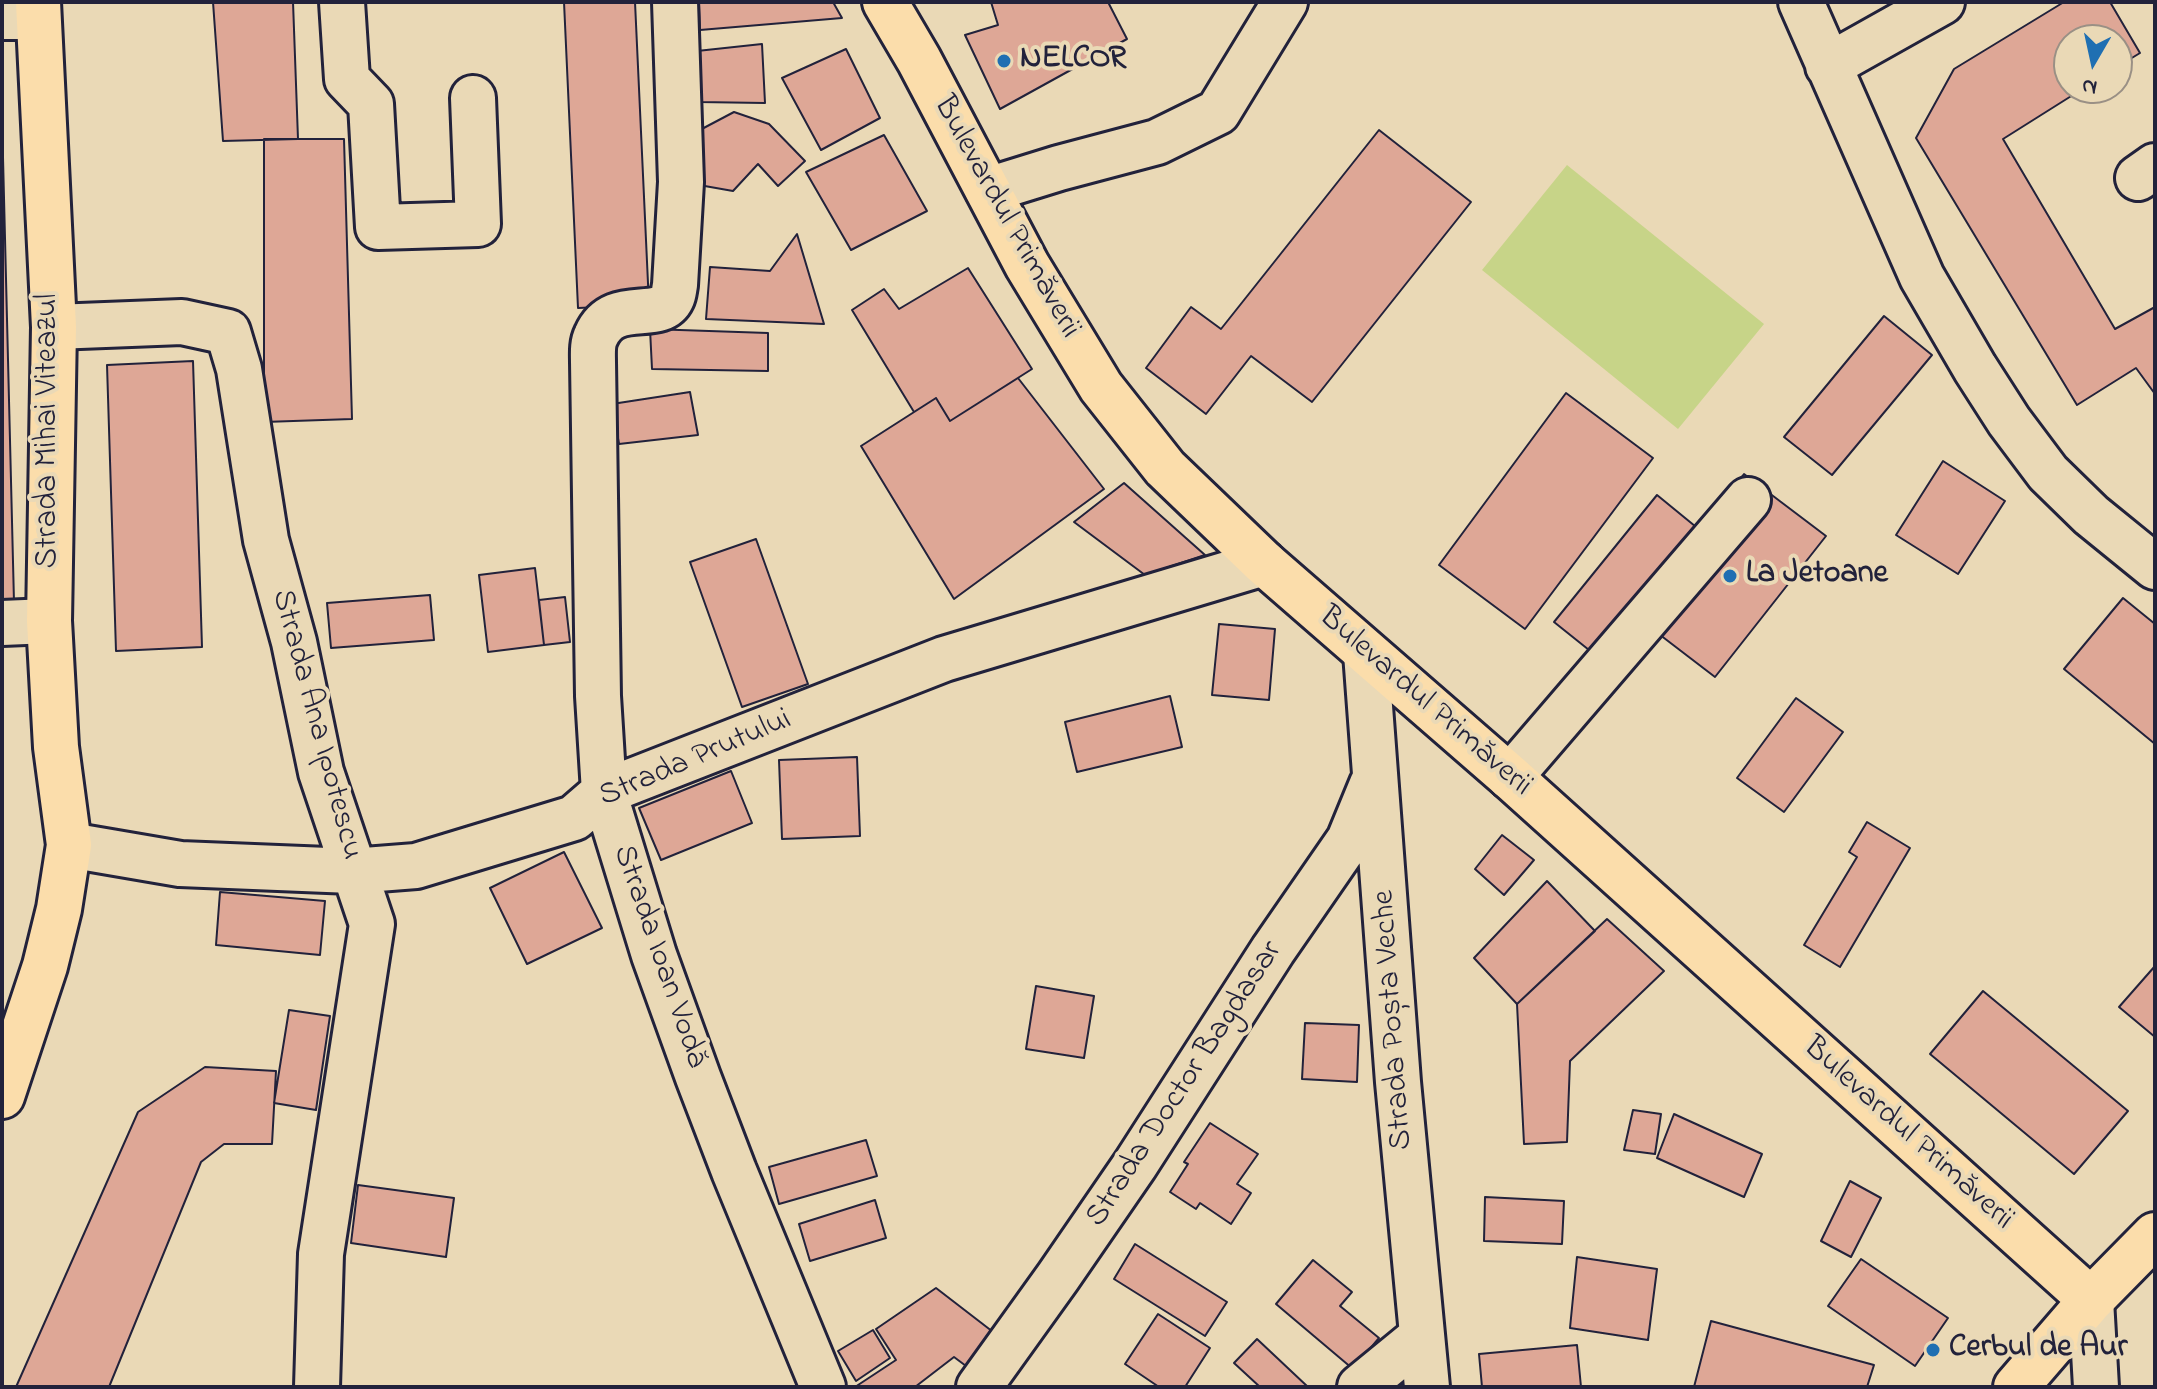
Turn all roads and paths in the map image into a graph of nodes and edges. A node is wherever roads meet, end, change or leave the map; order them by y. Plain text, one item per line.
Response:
1 (342, 2) edge
2 (675, 2) edge
3 (885, 2) edge
4 (1285, 2) edge
5 (1801, 2) edge
6 (1942, 2) edge
7 (26, 12) edge
8 (1828, 66) junction
9 (473, 98) dead end
10 (988, 190) junction
11 (54, 327) junction
12 (1748, 500) dead end
13 (1264, 563) junction
14 (2155, 567) edge
15 (49, 621) junction
16 (2, 623) edge
17 (1366, 653) junction
18 (1376, 773) junction
19 (1510, 777) junction
20 (604, 792) junction
21 (69, 845) junction
22 (352, 871) junction
23 (2, 1096) edge
24 (2155, 1235) edge
25 (2091, 1300) junction
26 (1421, 1337) junction
27 (317, 1387) edge
28 (823, 1387) edge
29 (979, 1387) edge
30 (1360, 1387) edge
31 (1427, 1387) edge
32 (2016, 1387) edge
33 (2096, 1387) edge

1 - 9 street
2 - 20 street, Strada Ioan Vodă
3 - 10 main road, Bulevardul Primăverii
4 - 10 street
5 - 8 street
6 - 8 street
7 - 11 main road, Strada Mihai Viteazul
8 - 14 street
10 - 13 main road, Bulevardul Primăverii
11 - 15 main road, Strada Mihai Viteazul
11 - 22 street, Strada Ana Ipotescu
12 - 19 street
13 - 17 main road, Bulevardul Primăverii
13 - 20 street, Strada Prutului
15 - 16 street
15 - 21 main road, Strada Mihai Viteazul
17 - 18 street, Strada Poșta Veche
17 - 19 main road, Bulevardul Primăverii
18 - 26 street, Strada Poșta Veche
18 - 29 street, Strada Doctor Bagdasar
19 - 25 main road, Bulevardul Primăverii
20 - 22 street, Strada Prutului
20 - 28 street, Strada Ioan Vodă
21 - 22 street, Strada Prutului
21 - 23 main road, Strada Mihai Viteazul
22 - 27 street, Strada Ana Ipotescu
24 - 25 main road
25 - 32 main road
25 - 33 street
26 - 30 street
26 - 31 street, Strada Poșta Veche

